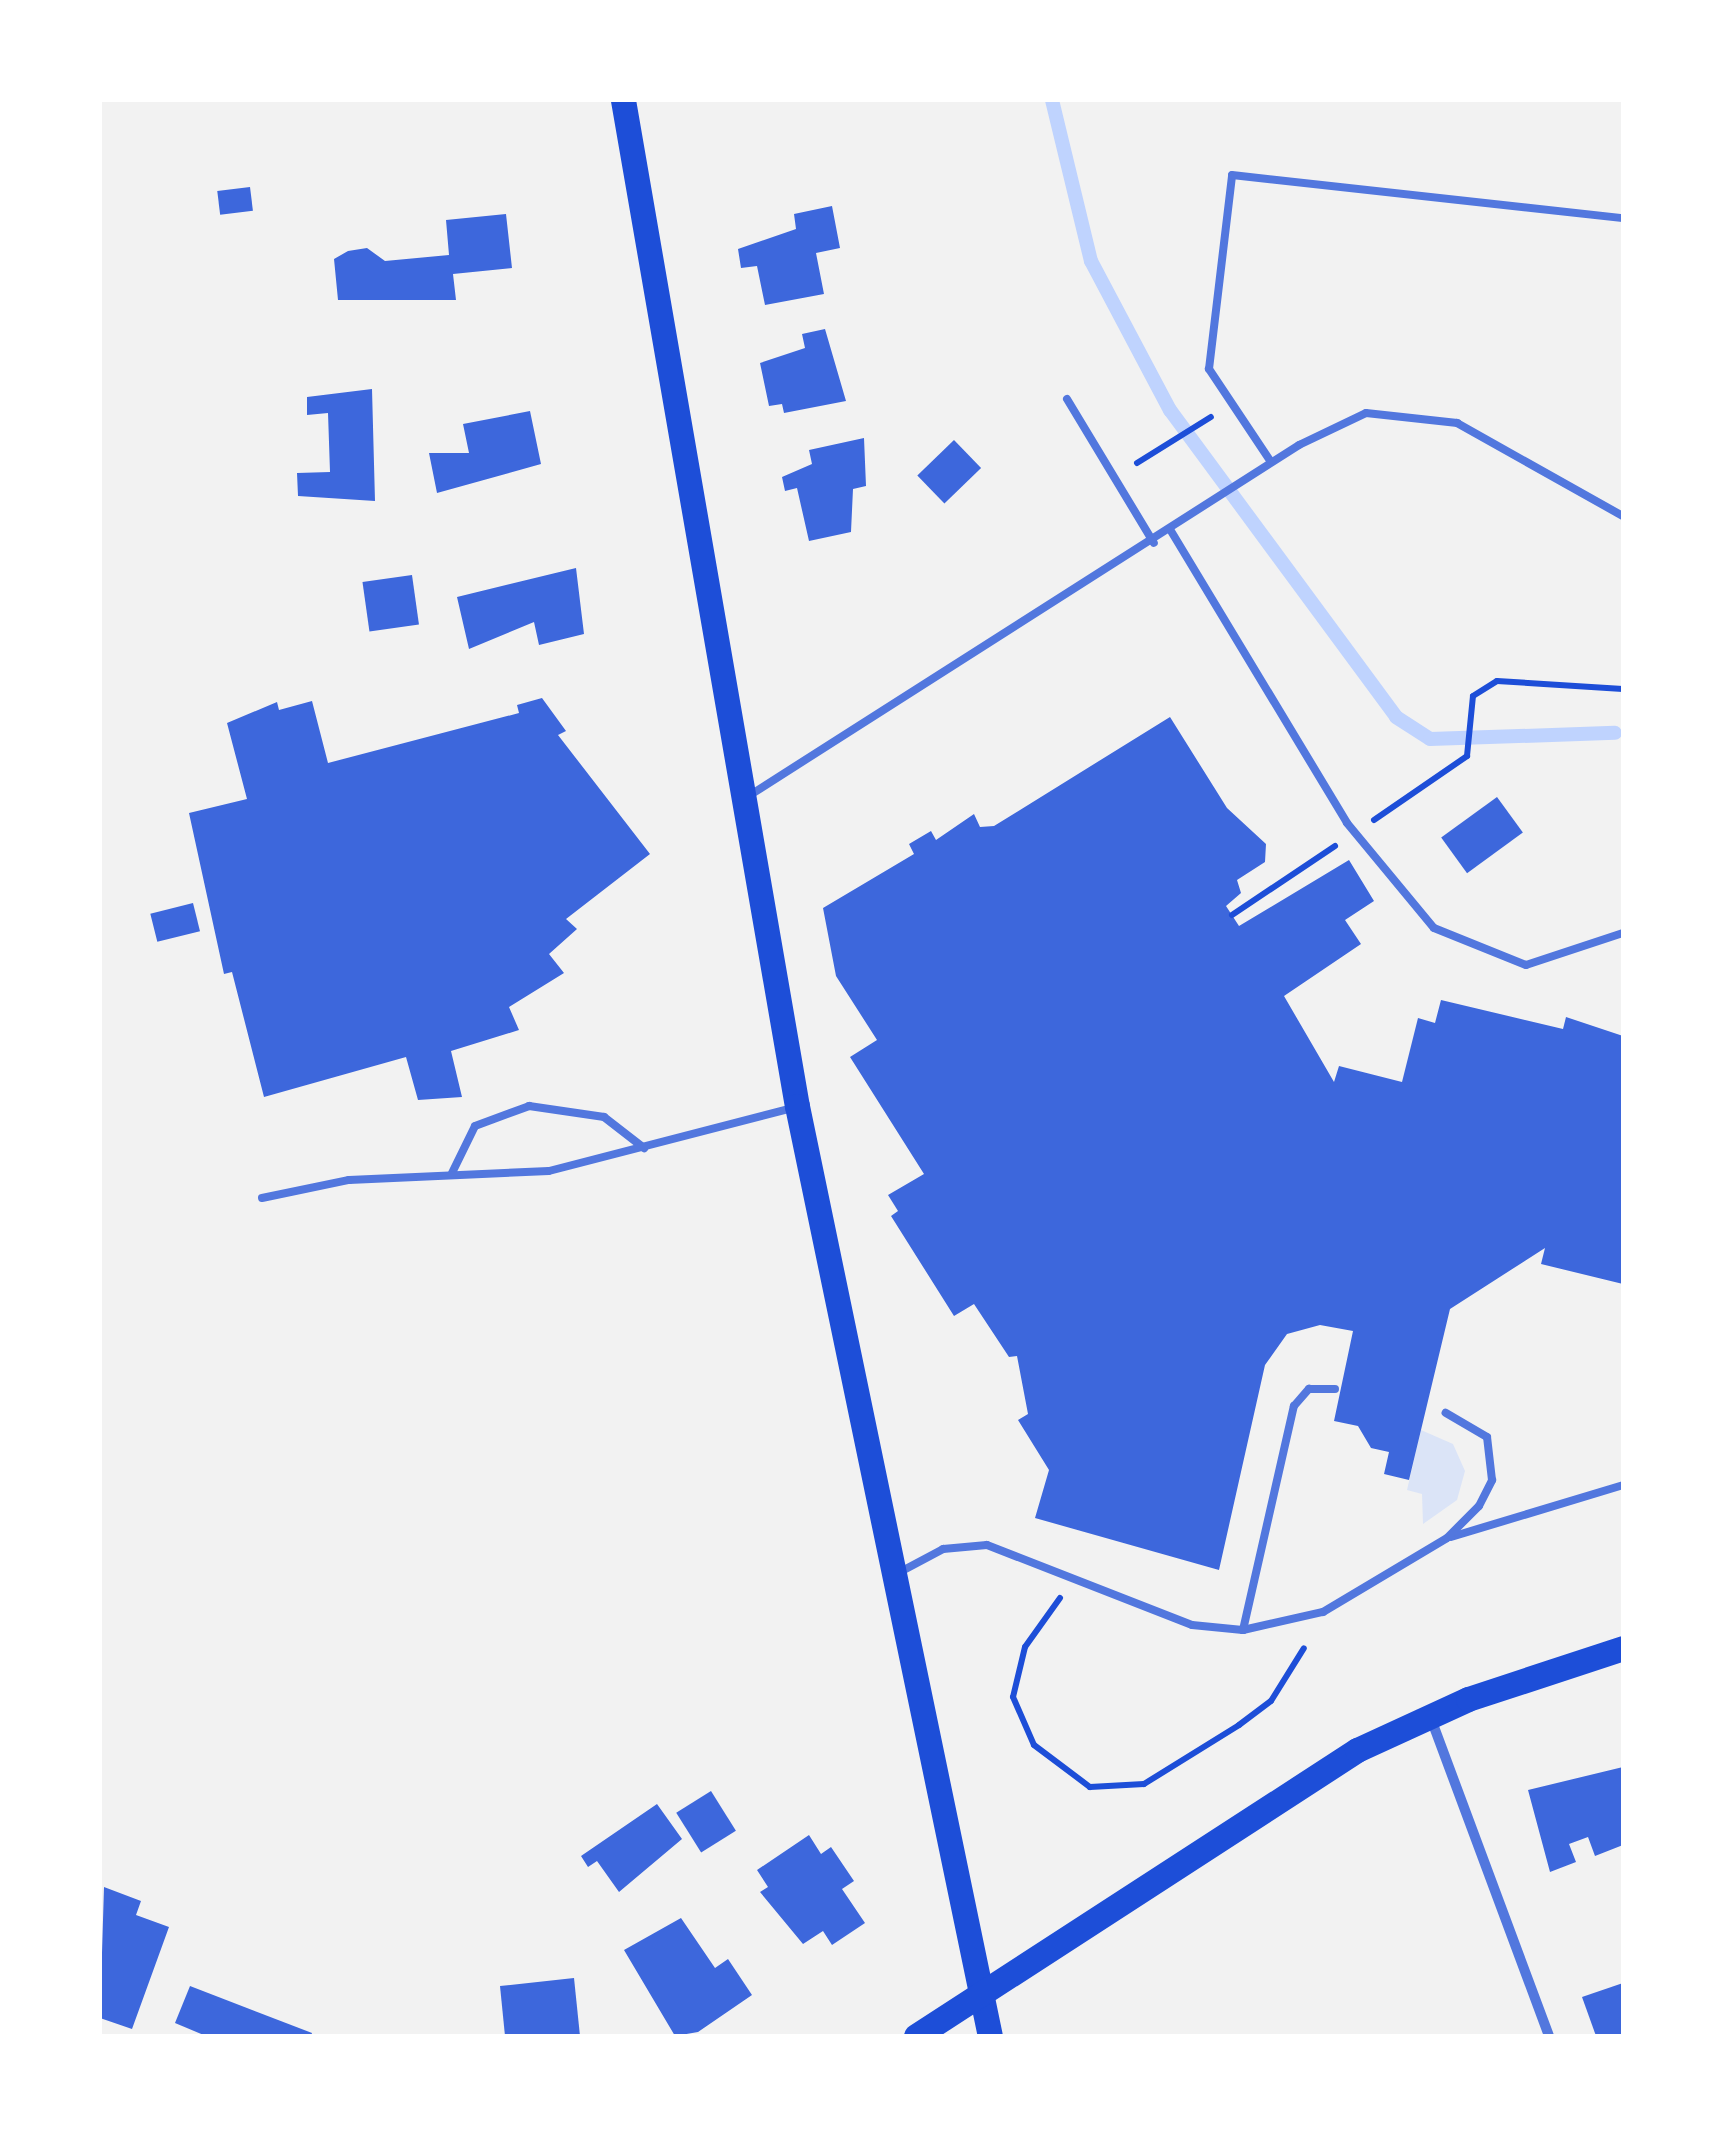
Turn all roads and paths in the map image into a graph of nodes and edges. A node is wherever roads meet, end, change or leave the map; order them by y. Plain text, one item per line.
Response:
1 (624, 100) edge
2 (1623, 218) edge
3 (1067, 400) dead end
4 (1214, 415) dead end
5 (1162, 446) dead end
6 (1271, 462) junction
7 (1623, 516) edge
8 (1171, 531) junction
9 (1154, 543) junction
10 (1623, 689) edge
11 (1466, 748) dead end
12 (743, 799) junction
13 (1623, 934) edge
14 (797, 1106) junction
15 (644, 1148) junction
16 (452, 1173) junction
17 (262, 1198) dead end
18 (1335, 1390) dead end
19 (1446, 1413) dead end
20 (1623, 1485) edge
21 (1447, 1538) junction
22 (892, 1576) junction
23 (1061, 1597) dead end
24 (1242, 1630) junction
25 (1304, 1648) dead end
26 (1623, 1648) edge
27 (1430, 1715) junction
28 (979, 1994) junction
29 (916, 2036) edge
30 (990, 2036) edge
31 (1549, 2036) edge

1 - 12 main road
2 - 6 lane
3 - 9 lane
4 - 5 path
6 - 7 lane
6 - 8 lane
8 - 9 lane
8 - 13 lane
9 - 12 lane
10 - 11 path
12 - 14 main road
14 - 15 lane
14 - 22 main road
15 - 16 lane
15 - 16 lane
16 - 17 lane
18 - 24 lane
19 - 21 lane
20 - 21 lane
21 - 24 lane
22 - 24 lane
22 - 28 main road
23 - 25 path
26 - 27 main road
27 - 28 main road
27 - 31 street
28 - 29 main road
28 - 30 main road

